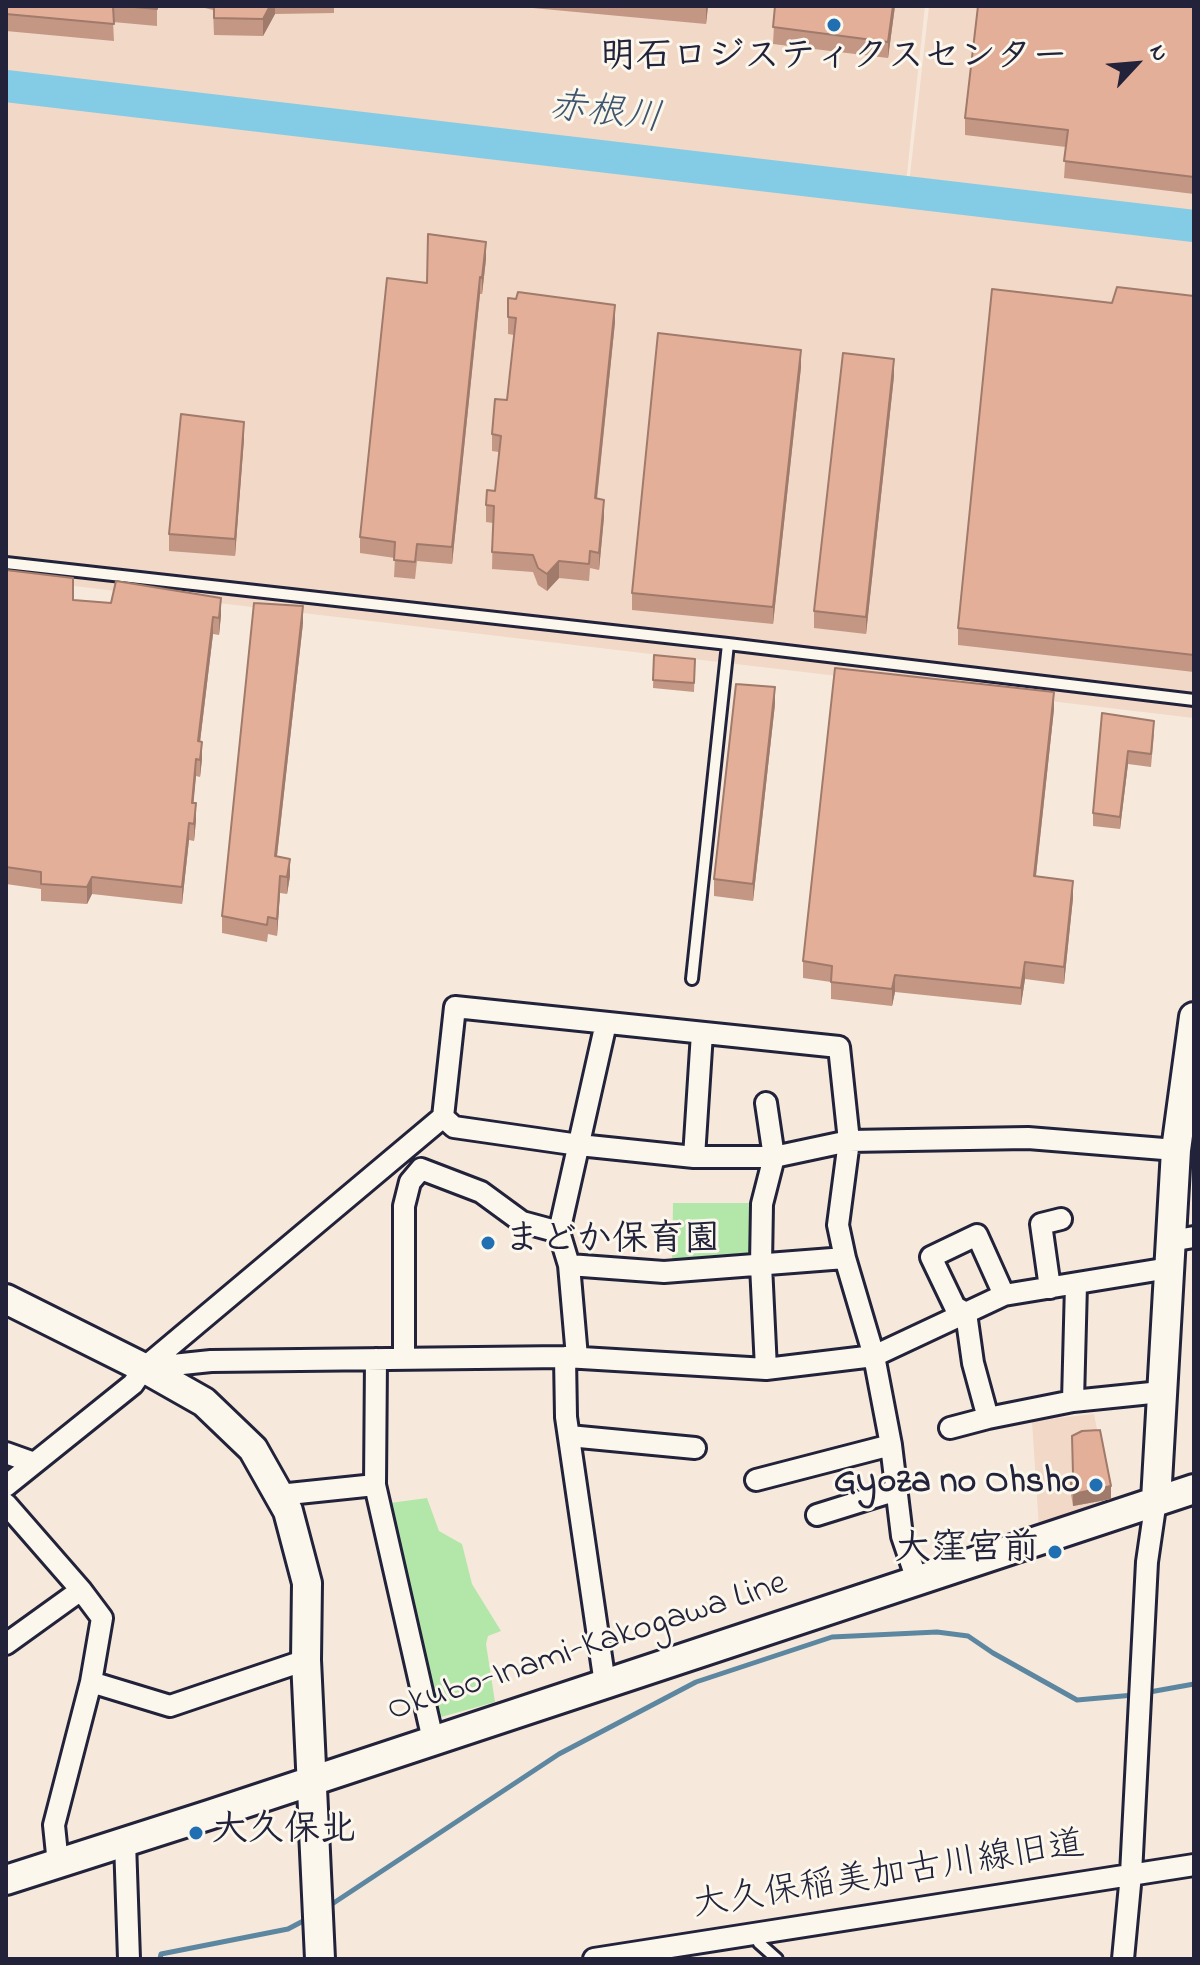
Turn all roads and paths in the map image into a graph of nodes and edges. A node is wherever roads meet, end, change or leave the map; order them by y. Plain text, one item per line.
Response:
1 (6, 563) edge
2 (728, 644) junction
3 (1194, 700) edge
4 (692, 979) dead end
5 (1194, 1017) edge
6 (606, 1023) junction
7 (702, 1033) junction
8 (766, 1103) dead end
9 (443, 1117) junction
10 (1183, 1134) edge
11 (849, 1141) junction
12 (579, 1145) junction
13 (694, 1157) junction
14 (774, 1157) junction
15 (393, 1159) junction
16 (410, 1182) junction
17 (1061, 1219) dead end
18 (559, 1232) junction
19 (1178, 1249) edge
20 (845, 1258) junction
21 (569, 1265) junction
22 (761, 1265) junction
23 (1076, 1284) junction
24 (1050, 1288) junction
25 (1004, 1295) junction
26 (6, 1299) edge
27 (966, 1313) junction
28 (874, 1356) junction
29 (571, 1357) junction
30 (376, 1359) junction
31 (404, 1359) junction
32 (144, 1368) junction
33 (766, 1369) junction
34 (1161, 1392) junction
35 (1073, 1401) junction
36 (988, 1418) junction
37 (950, 1428) dead end
38 (569, 1436) junction
39 (891, 1445) junction
40 (695, 1448) dead end
41 (6, 1453) edge
42 (34, 1463) junction
43 (756, 1480) dead end
44 (375, 1485) junction
45 (6, 1486) edge
46 (1194, 1489) edge
47 (897, 1490) junction
48 (279, 1495) junction
49 (1156, 1500) junction
50 (6, 1504) edge
51 (817, 1515) dead end
52 (917, 1580) junction
53 (81, 1590) junction
54 (6, 1644) edge
55 (306, 1660) junction
56 (91, 1682) junction
57 (605, 1684) junction
58 (433, 1740) junction
59 (313, 1780) junction
60 (125, 1842) junction
61 (58, 1864) junction
62 (1194, 1865) edge
63 (1131, 1874) junction
64 (6, 1880) edge
65 (754, 1934) junction
66 (129, 1959) edge
67 (320, 1959) edge
68 (594, 1959) edge
69 (777, 1959) edge
70 (1123, 1959) edge

1 - 2 lane
2 - 3 lane
2 - 4 lane
5 - 10 main road
6 - 7 street
6 - 9 street
6 - 12 street
7 - 11 street
7 - 13 street
8 - 14 street
9 - 12 street
9 - 15 street
10 - 11 street
10 - 19 main road
11 - 14 street
11 - 20 street
12 - 13 street
12 - 18 street
13 - 14 street
14 - 22 street
15 - 16 street
15 - 32 street
16 - 18 street
16 - 31 street
17 - 24 street
18 - 21 street
19 - 23 street
19 - 34 main road
20 - 22 street
20 - 28 street
21 - 22 street
21 - 29 street
22 - 33 street
23 - 24 street
23 - 35 street
24 - 25 street
25 - 27 street
25 - 27 street
26 - 32 main road
27 - 28 street
27 - 36 street
28 - 33 street
28 - 39 street
29 - 31 street
29 - 33 street
29 - 38 street
30 - 31 street
30 - 32 street
30 - 44 street
32 - 42 street
32 - 48 main road
34 - 35 street
34 - 49 main road
35 - 36 street
36 - 37 street
38 - 40 street
38 - 57 street
39 - 43 street
39 - 47 street
41 - 42 street
42 - 45 street
44 - 48 street
44 - 58 street
46 - 49 main road, Okubo-Inami-Kakogawa Line
47 - 51 street
47 - 52 street
48 - 55 main road
49 - 52 main road, Okubo-Inami-Kakogawa Line
49 - 63 street
50 - 53 street
52 - 57 main road, Okubo-Inami-Kakogawa Line
53 - 54 street
53 - 56 street
55 - 56 street
55 - 59 main road
56 - 61 street
57 - 58 main road, Okubo-Inami-Kakogawa Line
58 - 59 main road, Okubo-Inami-Kakogawa Line
59 - 60 main road, Okubo-Inami-Kakogawa Line
59 - 67 main road
60 - 61 main road, Okubo-Inami-Kakogawa Line
60 - 66 street
61 - 64 main road, Okubo-Inami-Kakogawa Line
62 - 63 street, 大久保稲美加古川線旧道
63 - 65 street, 大久保稲美加古川線旧道
63 - 70 street
65 - 68 street, 大久保稲美加古川線旧道
65 - 69 lane

